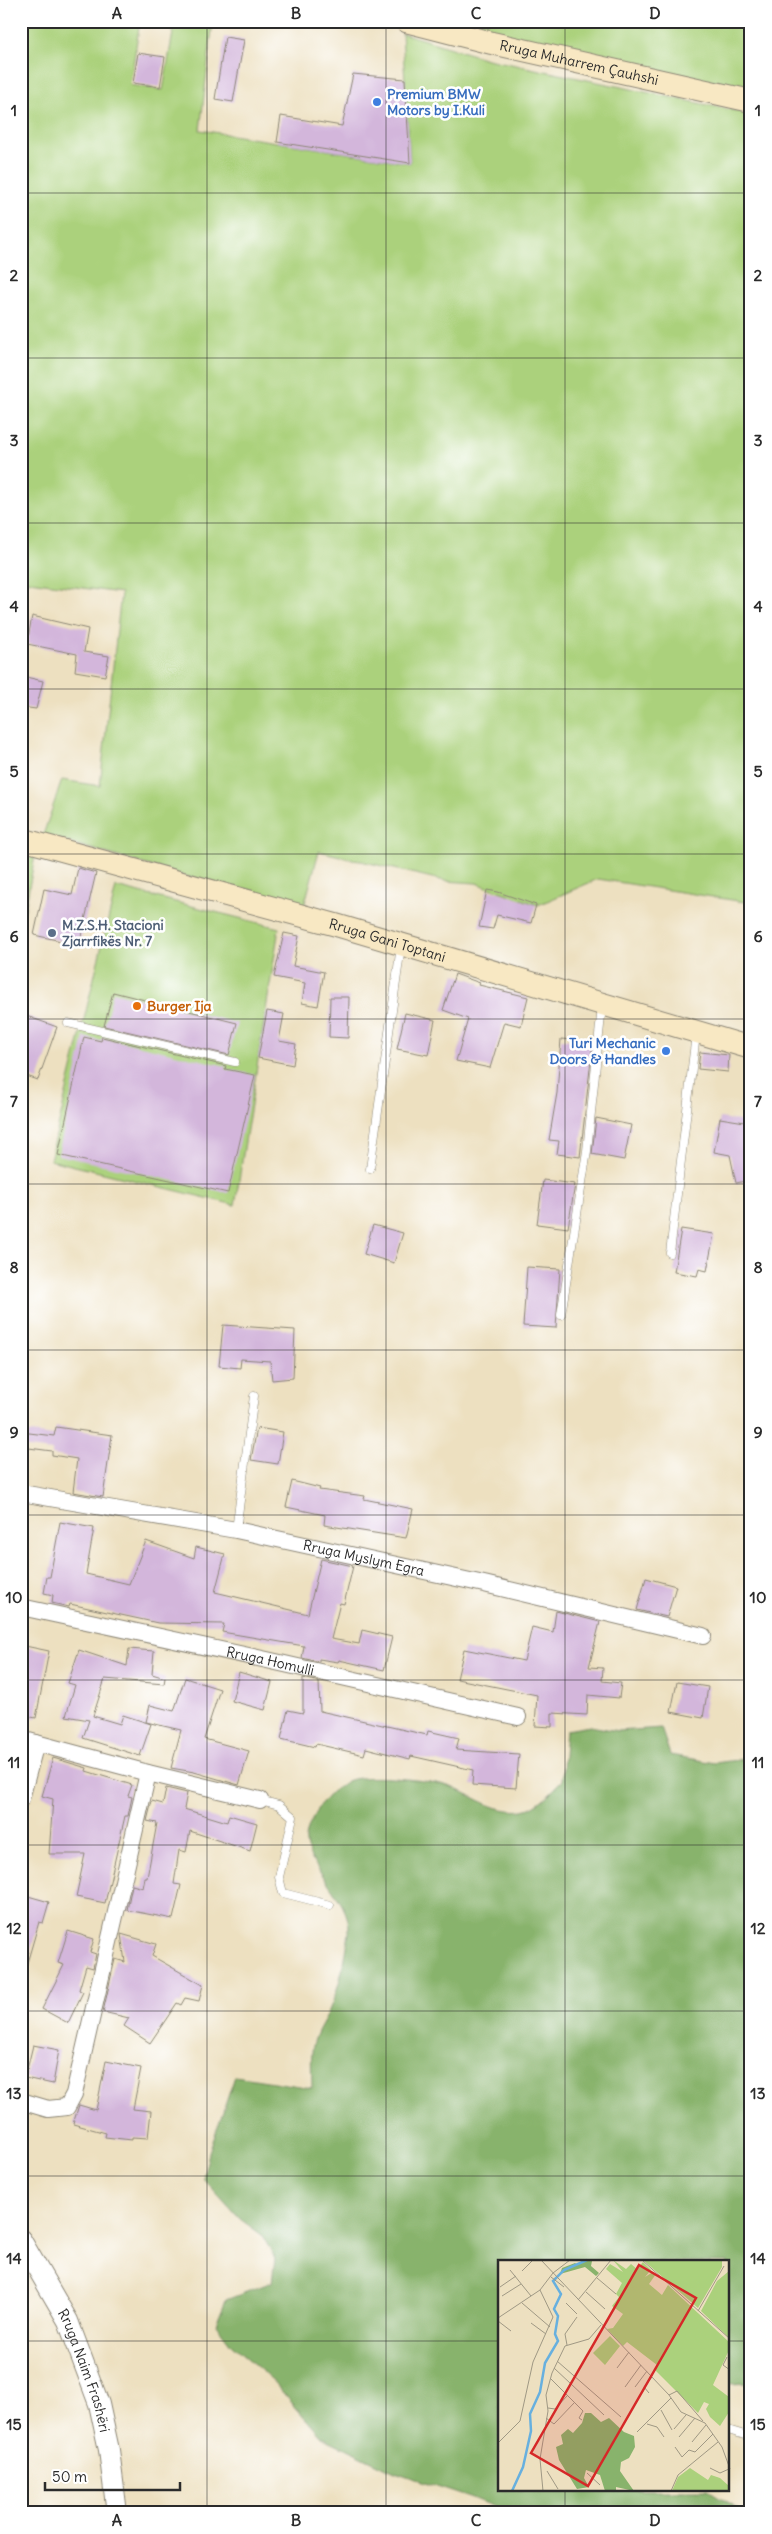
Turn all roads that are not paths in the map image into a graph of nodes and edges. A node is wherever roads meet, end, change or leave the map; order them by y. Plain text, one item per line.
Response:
1 (406, 21) edge
2 (751, 101) edge
3 (21, 839) edge
4 (402, 945) junction
5 (602, 1004) junction
6 (68, 1023) dead end
7 (696, 1032) junction
8 (751, 1048) edge
9 (236, 1062) dead end
10 (370, 1170) dead end
11 (670, 1253) dead end
12 (561, 1315) dead end
13 (254, 1396) dead end
14 (21, 1493) edge
15 (236, 1530) junction
16 (21, 1607) edge
17 (703, 1636) dead end
18 (518, 1717) dead end
19 (28, 1741) edge
20 (148, 1773) junction
21 (21, 1799) edge
22 (260, 1800) joint
23 (330, 1905) dead end
24 (21, 2101) edge
25 (21, 2240) edge
26 (730, 2431) edge
27 (751, 2437) edge
28 (117, 2513) edge

1 - 2 main road, Rruga Muharrem Çauhshi
3 - 4 main road, Rruga Gani Toptani
4 - 5 main road, Rruga Gani Toptani
4 - 10 lane
5 - 7 main road, Rruga Gani Toptani
5 - 12 lane
6 - 9 lane
7 - 8 main road, Rruga Gani Toptani
7 - 11 lane
13 - 15 lane
14 - 15 street, Rruga Myslym Egra
15 - 17 street, Rruga Myslym Egra
16 - 18 street, Rruga Homulli
19 - 20 street
19 - 21 street
20 - 22 street
20 - 24 street
22 - 23 lane
25 - 28 street, Rruga Naim Frashëri
26 - 27 lane

